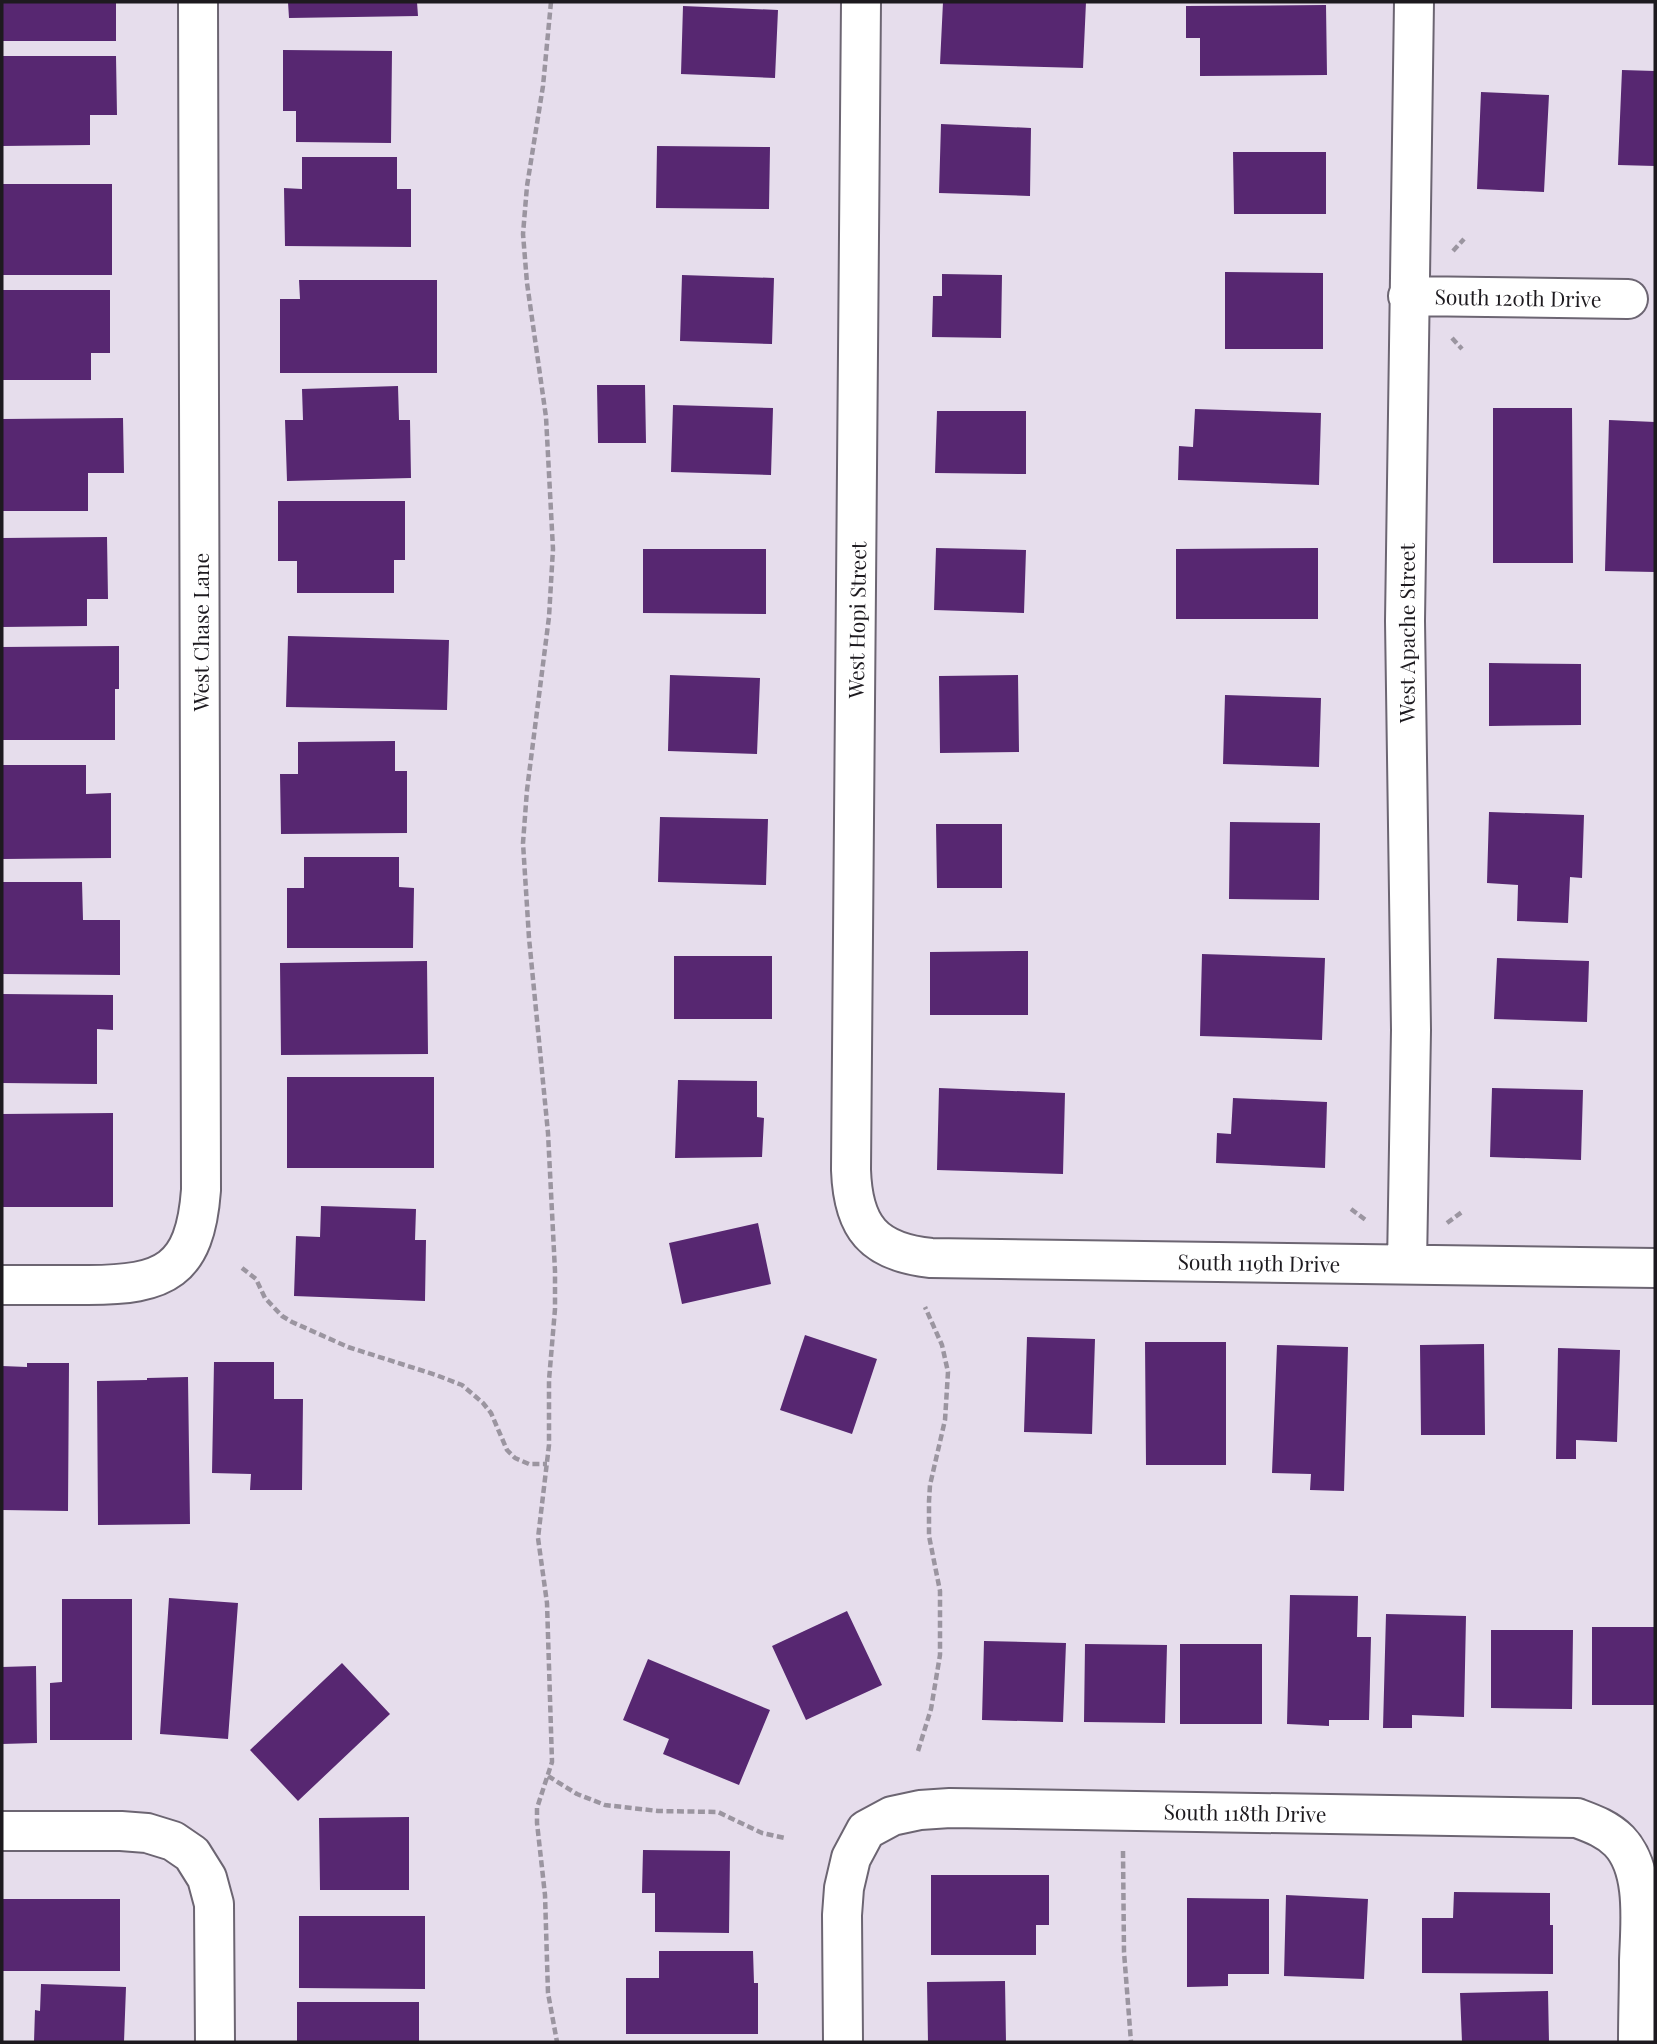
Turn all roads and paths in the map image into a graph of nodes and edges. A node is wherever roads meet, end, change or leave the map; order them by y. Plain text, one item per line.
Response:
1 (198, 2) edge
2 (551, 2) edge
3 (861, 2) edge
4 (1414, 2) edge
5 (1409, 296) junction
6 (1628, 299) dead end
7 (870, 1234) joint
8 (1407, 1264) junction
9 (242, 1268) dead end
10 (1655, 1268) edge
11 (2, 1285) edge
12 (925, 1307) dead end
13 (547, 1464) junction
14 (918, 1751) dead end
15 (548, 1776) junction
16 (2, 1832) edge
17 (785, 1838) dead end
18 (1124, 1847) dead end
19 (215, 2042) edge
20 (557, 2042) edge
21 (842, 2042) edge
22 (1131, 2042) edge
23 (1638, 2042) edge

1 - 11 street, West Chase Lane
2 - 13 path
3 - 7 street, West Hopi Street
4 - 5 street, West Apache Street
5 - 6 street, South 120th Drive
5 - 8 street, West Apache Street
7 - 8 street, South 119th Drive
8 - 10 street, South 119th Drive
9 - 13 path
12 - 14 path
13 - 15 path
15 - 17 path
15 - 20 path
16 - 19 street
18 - 22 path
21 - 23 street, South 118th Drive

